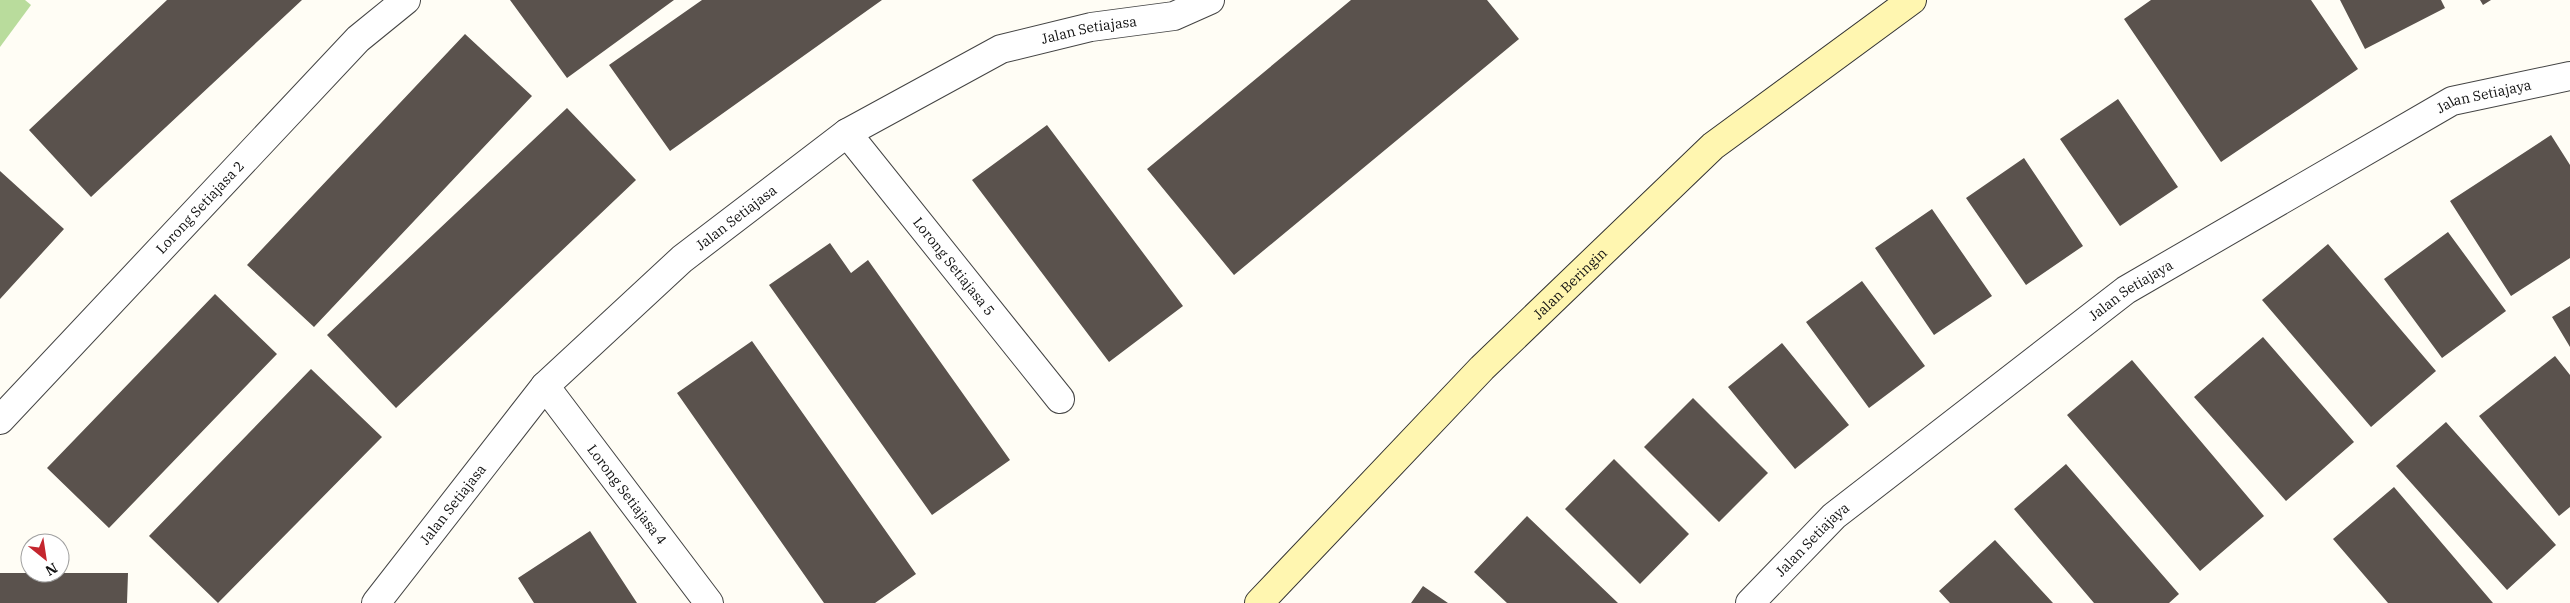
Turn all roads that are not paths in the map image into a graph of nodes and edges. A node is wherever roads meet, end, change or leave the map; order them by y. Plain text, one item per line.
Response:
1 (406, 0) edge
2 (1210, 0) edge
3 (1912, 0) edge
4 (2570, 76) edge
5 (848, 133) junction
6 (545, 386) junction
7 (1060, 399) dead end
8 (0, 420) edge
9 (376, 603) edge
10 (710, 603) edge
11 (1260, 603) edge
12 (1750, 603) edge

1 - 8 street, Lorong Setiajasa 2
2 - 5 street, Jalan Setiajasa
3 - 11 street, Jalan Beringin
4 - 12 street, Jalan Setiajaya
5 - 6 street, Jalan Setiajasa
5 - 7 street, Lorong Setiajasa 5
6 - 9 street, Jalan Setiajasa
6 - 10 street, Lorong Setiajasa 4

